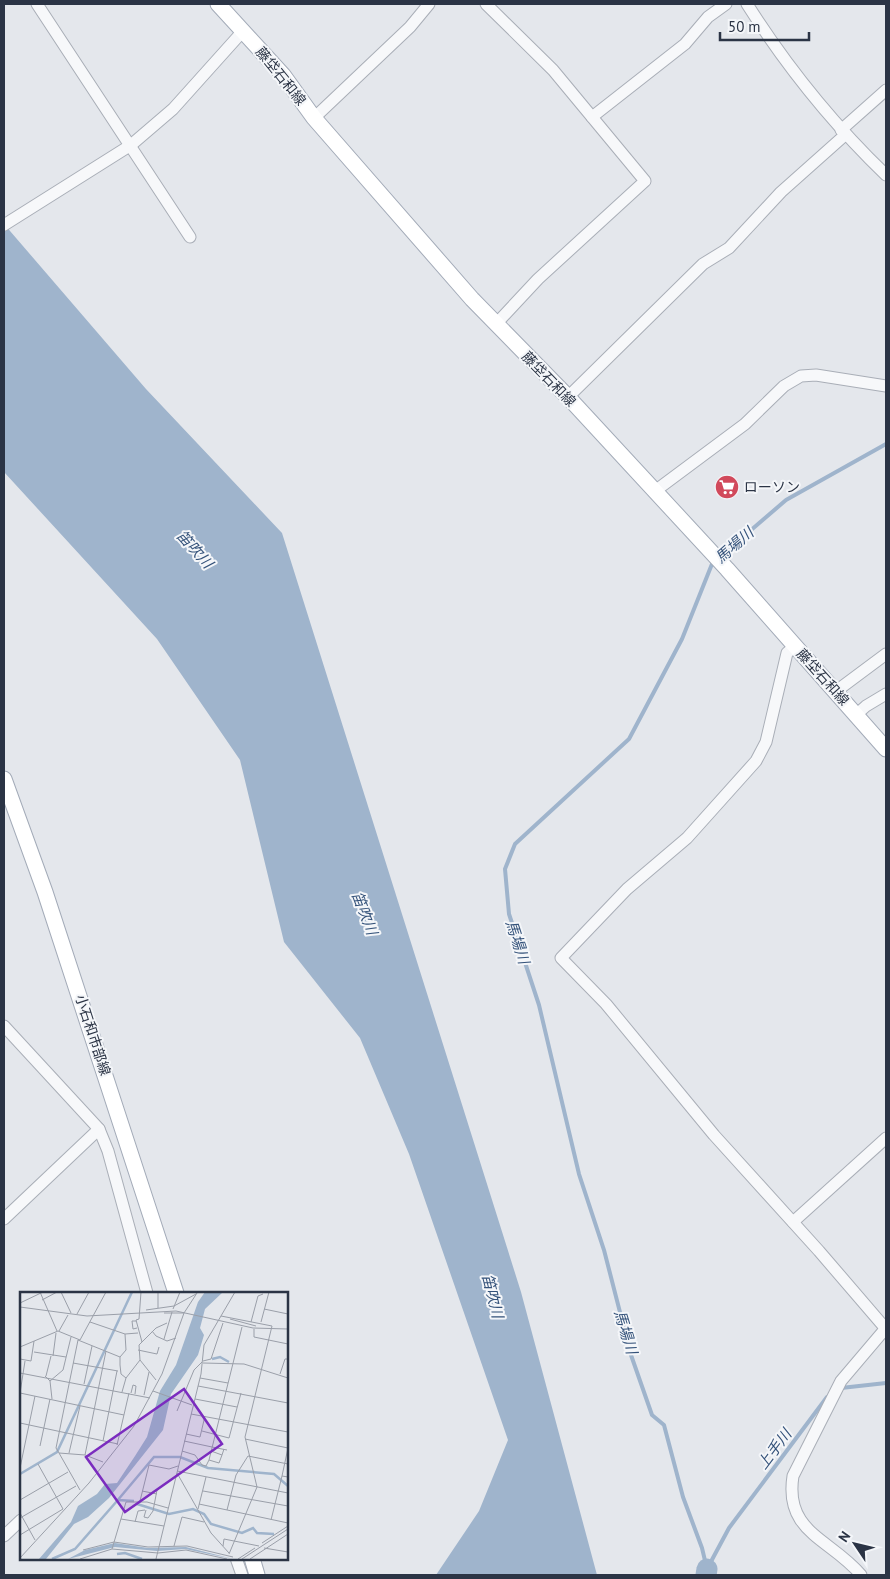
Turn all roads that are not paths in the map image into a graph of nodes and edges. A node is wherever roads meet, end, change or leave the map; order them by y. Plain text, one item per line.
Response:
1 (36, 4) edge
2 (218, 4) edge
3 (429, 4) edge
4 (486, 4) edge
5 (726, 4) edge
6 (748, 4) edge
7 (243, 31) junction
8 (886, 90) edge
9 (592, 117) junction
10 (314, 118) junction
11 (843, 132) junction
12 (128, 148) junction
13 (886, 174) edge
14 (4, 225) edge
15 (190, 237) dead end
16 (496, 324) junction
17 (886, 386) edge
18 (568, 397) junction
19 (655, 491) junction
20 (795, 646) junction
21 (886, 654) edge
22 (836, 692) junction
23 (886, 694) edge
24 (856, 715) junction
25 (886, 749) edge
26 (4, 779) edge
27 (4, 1026) edge
28 (99, 1129) junction
29 (886, 1138) edge
30 (4, 1219) edge
31 (793, 1222) junction
32 (147, 1292) edge
33 (176, 1292) edge
34 (886, 1328) edge
35 (20, 1521) edge
36 (4, 1536) edge
37 (236, 1559) edge
38 (252, 1559) edge
39 (242, 1575) edge
40 (257, 1575) edge
41 (861, 1575) edge

1 - 12 street
2 - 7 main road, 藤垈石和線
3 - 10 street
4 - 9 street
5 - 9 street
6 - 11 street
7 - 10 main road, 藤垈石和線
7 - 12 street
8 - 11 street
9 - 16 street
10 - 16 main road, 藤垈石和線
11 - 13 street
11 - 18 street
12 - 14 street
12 - 15 street
16 - 18 main road, 藤垈石和線
17 - 19 street
18 - 19 main road, 藤垈石和線
19 - 20 main road, 藤垈石和線
20 - 22 main road, 藤垈石和線
20 - 31 street
21 - 22 street
22 - 24 main road, 藤垈石和線
23 - 24 street
24 - 25 main road, 藤垈石和線
26 - 33 main road, 小石和市部線
27 - 28 street
28 - 30 street
28 - 32 street
29 - 31 street
31 - 34 street
34 - 41 street
35 - 36 street
37 - 39 street
38 - 40 main road

